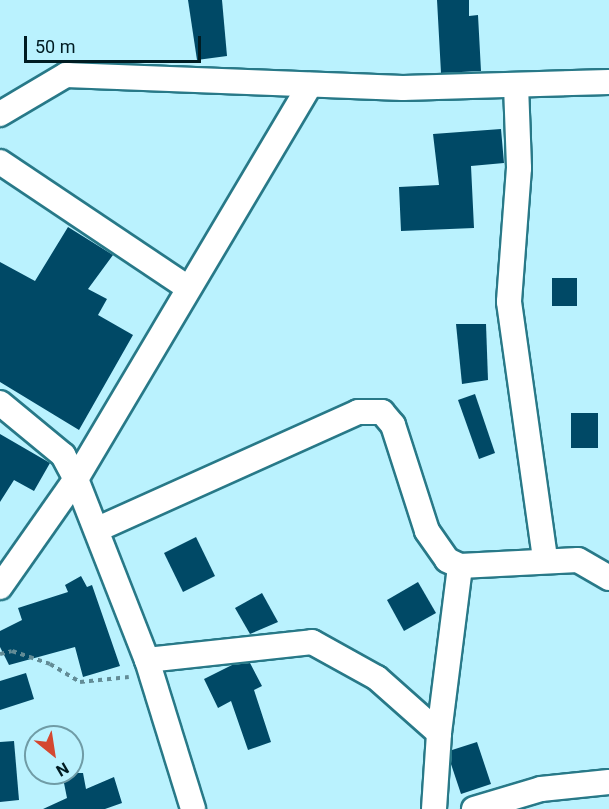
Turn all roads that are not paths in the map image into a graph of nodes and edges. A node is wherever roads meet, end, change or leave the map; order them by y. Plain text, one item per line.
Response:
1 (609, 82) edge
2 (310, 85) junction
3 (516, 85) junction
4 (0, 114) edge
5 (0, 162) edge
6 (188, 288) junction
7 (0, 403) edge
8 (76, 479) junction
9 (98, 529) junction
10 (545, 560) junction
11 (460, 566) junction
12 (609, 578) edge
13 (0, 587) edge
14 (149, 666) junction
15 (439, 734) junction
16 (609, 782) edge
17 (193, 809) edge
18 (434, 809) edge
19 (474, 809) edge

1 - 3 street
2 - 3 street
2 - 4 street
2 - 6 street
3 - 10 street
5 - 6 street
6 - 8 street
7 - 8 street
8 - 9 street
8 - 13 street
9 - 11 street
9 - 14 street
10 - 11 street
10 - 12 street
11 - 15 street
14 - 15 street
14 - 17 street
15 - 18 street
16 - 19 street

